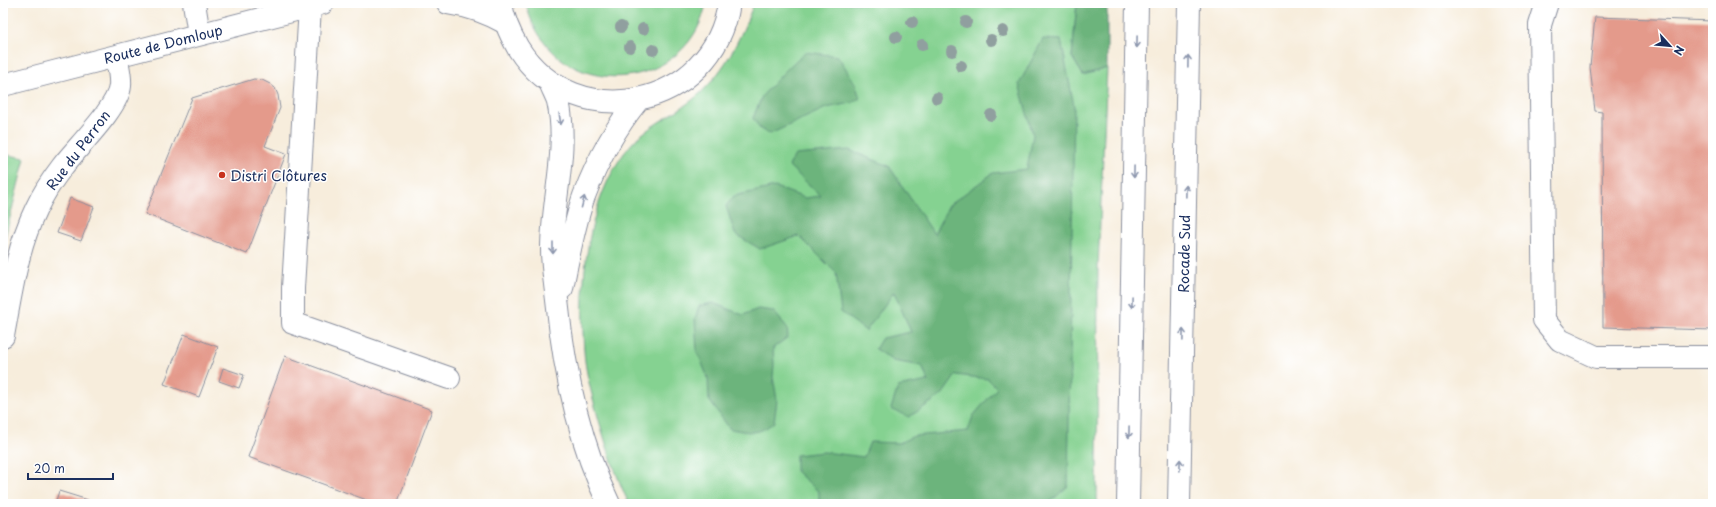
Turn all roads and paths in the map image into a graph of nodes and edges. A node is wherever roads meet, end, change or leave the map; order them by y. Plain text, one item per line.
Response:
1 (194, 3) edge
2 (448, 3) edge
3 (729, 3) edge
4 (1137, 3) edge
5 (1189, 3) edge
6 (1547, 3) edge
7 (317, 5) edge
8 (503, 13) edge
9 (200, 34) junction
10 (116, 56) junction
11 (550, 82) junction
12 (3, 85) edge
13 (638, 100) junction
14 (558, 308) junction
15 (3, 336) edge
16 (1713, 357) edge
17 (449, 378) dead end
18 (609, 504) edge
19 (1128, 504) edge
20 (1179, 504) edge

1 - 9 main road
2 - 8 main road
3 - 13 main road
4 -> 19 main road
20 -> 5 main road, Rocade Sud
6 - 16 main road
7 - 9 main road, Route de Domloup
7 - 17 main road
8 - 11 main road
9 - 10 main road, Route de Domloup
10 - 12 main road, Route de Domloup
10 - 15 main road, Rue du Perron
11 - 13 main road
11 -> 14 main road
14 -> 13 main road
14 - 18 main road

